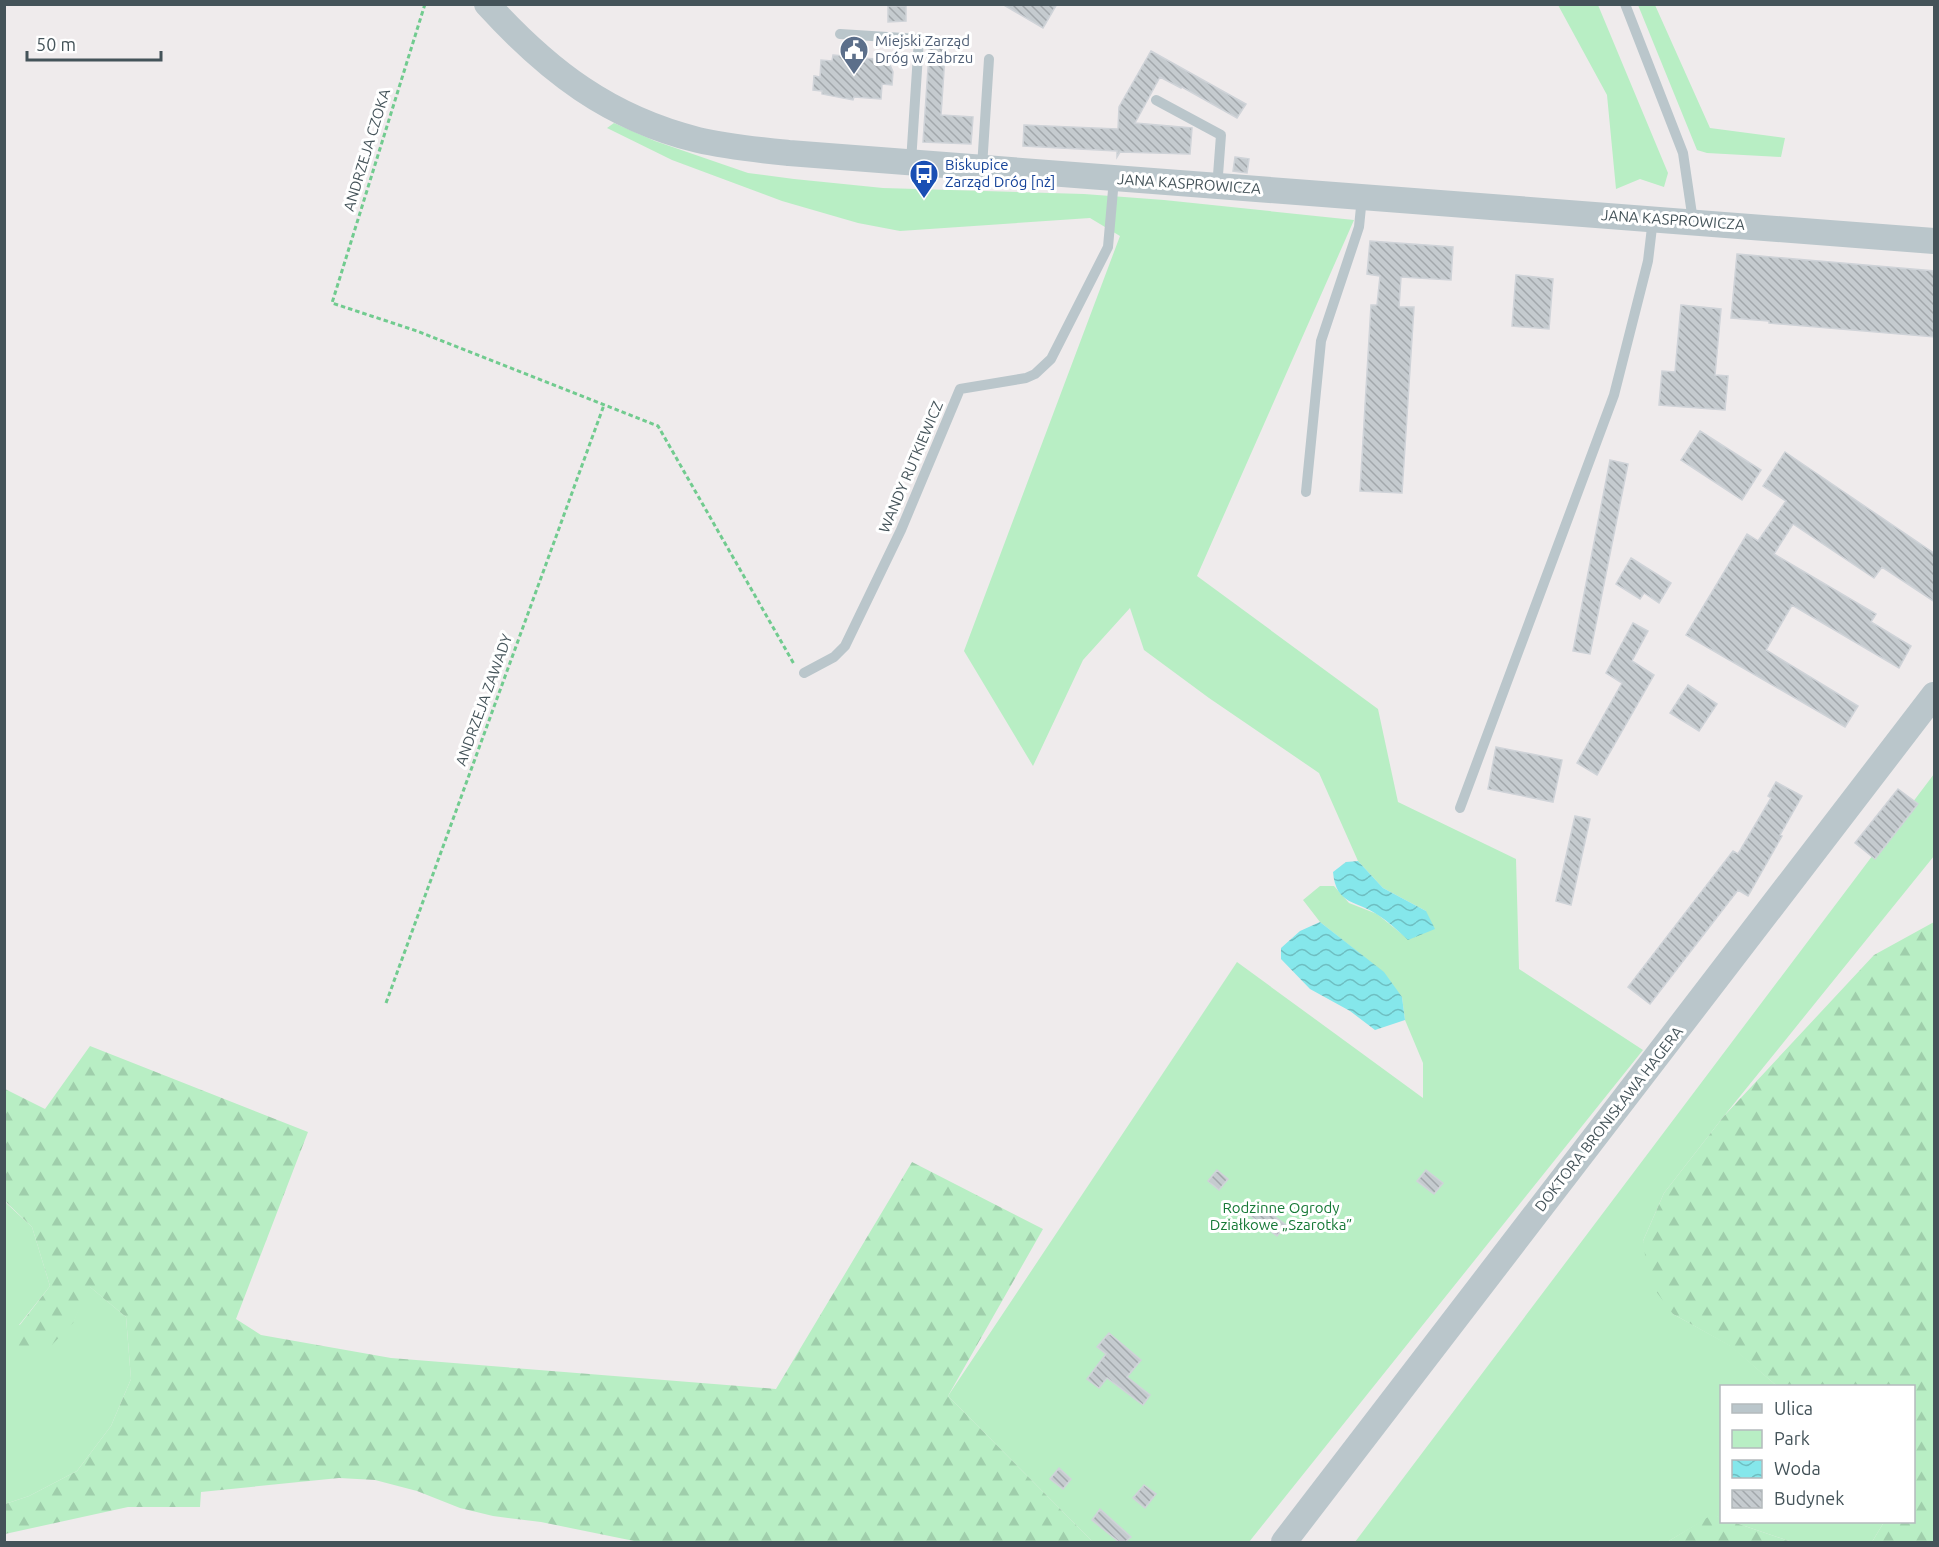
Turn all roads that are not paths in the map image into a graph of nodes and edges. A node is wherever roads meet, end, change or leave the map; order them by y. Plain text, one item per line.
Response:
1 (486, 4) edge
2 (1625, 4) edge
3 (840, 34) dead end
4 (988, 59) dead end
5 (1156, 100) dead end
6 (911, 162) junction
7 (982, 168) junction
8 (1114, 178) junction
9 (1220, 186) junction
10 (1362, 197) junction
11 (1653, 218) junction
12 (1693, 222) junction
13 (1935, 242) edge
14 (1306, 492) dead end
15 (804, 673) road end
16 (1935, 695) edge
17 (1460, 808) dead end
18 (1284, 1542) edge

1 - 6 street, JANA KASPROWICZA
2 - 12 lane
3 - 6 lane
4 - 7 lane
5 - 9 lane
6 - 7 street, JANA KASPROWICZA
7 - 8 street, JANA KASPROWICZA
8 - 9 street, JANA KASPROWICZA
8 - 15 lane, WANDY RUTKIEWICZ
9 - 10 street, JANA KASPROWICZA
10 - 11 street, JANA KASPROWICZA
10 - 14 lane
11 - 12 street, JANA KASPROWICZA
11 - 17 lane
12 - 13 street, JANA KASPROWICZA
16 - 18 street, DOKTORA BRONISŁAWA HAGERA

